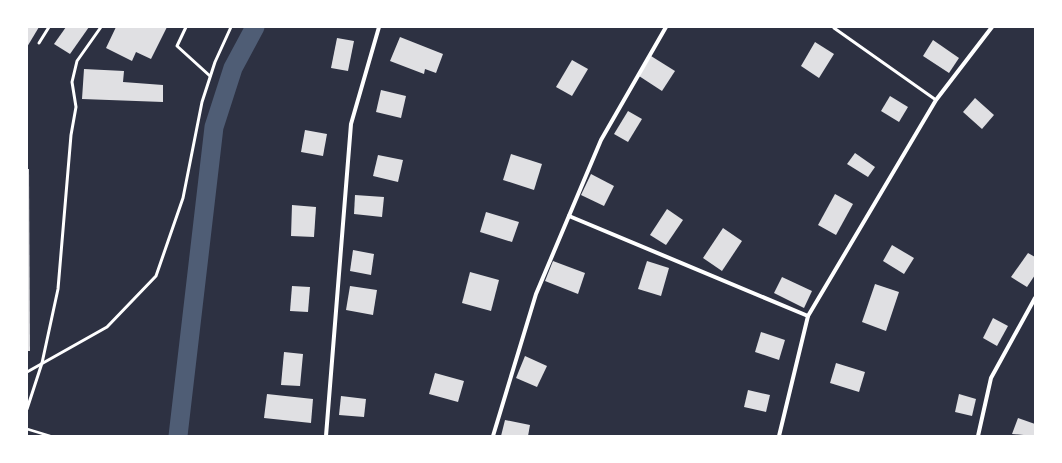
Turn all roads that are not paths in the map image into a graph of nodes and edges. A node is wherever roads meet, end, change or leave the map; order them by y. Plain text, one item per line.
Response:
1 (49, 27) edge
2 (101, 27) edge
3 (186, 27) edge
4 (231, 27) edge
5 (379, 27) edge
6 (666, 27) edge
7 (992, 27) edge
8 (834, 28) dead end
9 (39, 43) dead end
10 (210, 76) junction
11 (936, 100) junction
12 (569, 216) junction
13 (1035, 298) edge
14 (808, 316) junction
15 (42, 363) junction
16 (27, 372) edge
17 (27, 409) edge
18 (326, 436) edge
19 (493, 436) edge
20 (779, 436) edge
21 (978, 436) edge

1 - 9 lane
2 - 15 lane
3 - 10 lane
4 - 10 lane
5 - 18 street
6 - 12 street
7 - 11 street
8 - 11 lane
10 - 15 lane
11 - 14 street
12 - 14 street
12 - 19 street
13 - 21 street
14 - 20 street
15 - 16 lane
15 - 17 lane

